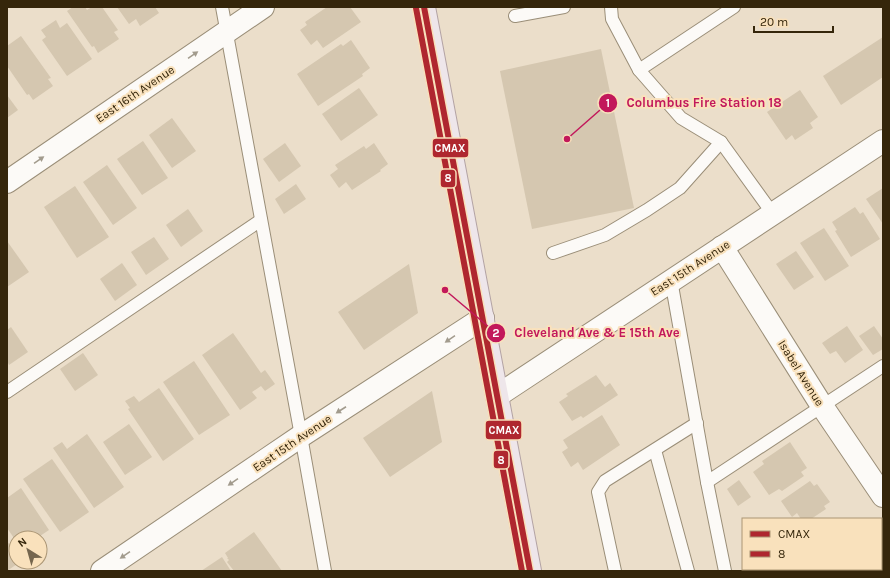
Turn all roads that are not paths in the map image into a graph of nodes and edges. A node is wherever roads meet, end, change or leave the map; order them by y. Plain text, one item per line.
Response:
1 (222, 7) edge
2 (263, 7) edge
3 (424, 7) edge
4 (564, 7) edge
5 (611, 7) edge
6 (734, 7) edge
7 (515, 16) dead end
8 (226, 32) junction
9 (639, 70) junction
10 (883, 141) edge
11 (721, 142) junction
12 (7, 182) edge
13 (773, 214) junction
14 (261, 220) junction
15 (722, 247) junction
16 (554, 254) dead end
17 (671, 280) junction
18 (483, 318) junction
19 (883, 366) edge
20 (7, 392) edge
21 (497, 396) junction
22 (822, 406) junction
23 (697, 423) junction
24 (301, 436) junction
25 (655, 450) junction
26 (707, 482) junction
27 (883, 496) edge
28 (102, 571) edge
29 (325, 571) edge
30 (530, 571) edge
31 (615, 571) edge
32 (688, 571) edge
33 (725, 571) edge

1 - 8 lane
2 - 8 street, East 16th Avenue
3 - 18 main road
4 - 7 lane
5 - 9 lane
6 - 9 lane
12 -> 8 street, East 16th Avenue
8 - 14 lane
9 - 11 lane
10 - 13 street, East 15th Avenue
11 - 13 lane
11 - 16 lane
13 - 15 street, East 15th Avenue
14 - 20 lane
14 - 24 lane
15 - 17 street, East 15th Avenue
15 - 22 street, Isabel Avenue
17 - 21 street, East 15th Avenue
17 - 23 lane
18 - 21 main road
18 -> 24 street, East 15th Avenue
19 - 22 lane
21 - 30 main road
22 - 26 lane
22 - 27 street, Isabel Avenue
23 - 25 lane
23 - 26 lane
24 -> 28 street, East 15th Avenue
24 - 29 lane
25 - 31 lane
25 - 32 lane
26 - 33 lane

